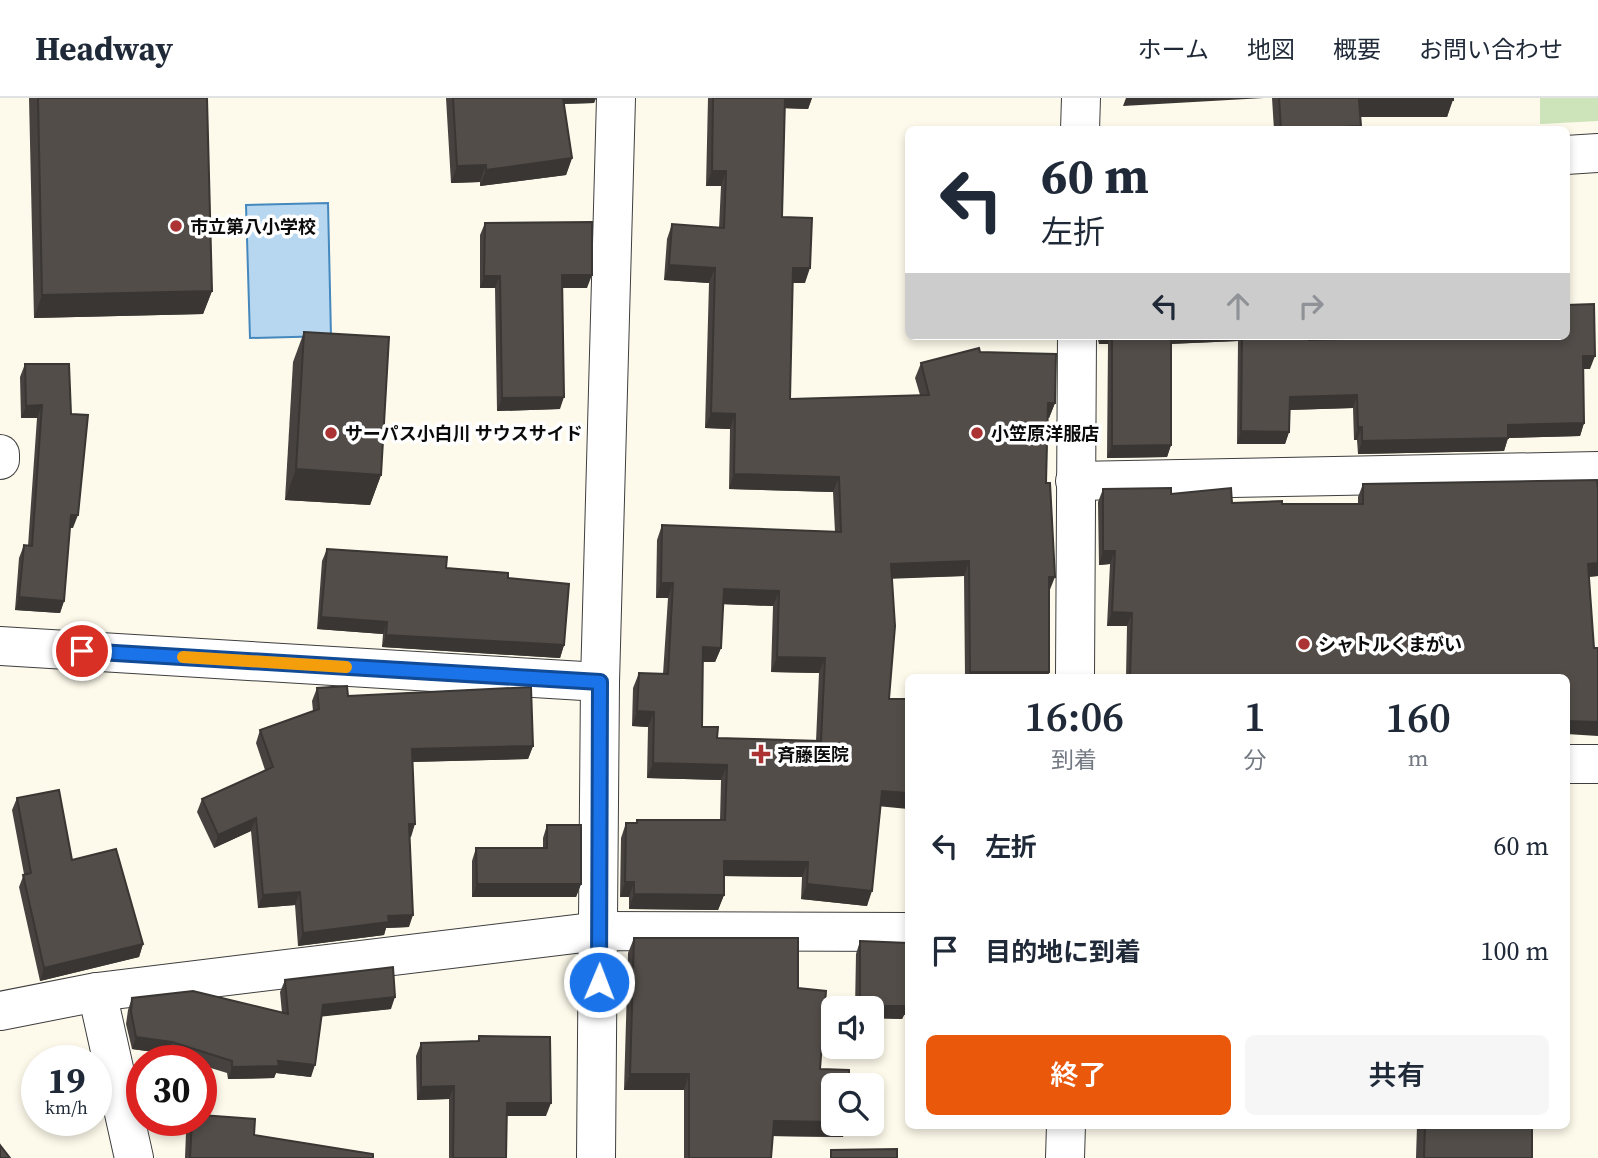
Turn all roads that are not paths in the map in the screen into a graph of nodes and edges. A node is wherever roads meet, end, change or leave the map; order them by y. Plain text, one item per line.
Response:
1 (616, 98) edge
2 (1081, 98) edge
3 (1080, 126) edge
4 (1598, 153) edge
5 (1570, 155) edge
6 (1077, 340) edge
7 (0, 454) edge
8 (0, 460) edge
9 (1598, 471) edge
10 (1075, 481) junction
11 (0, 646) edge
12 (1074, 674) edge
13 (600, 682) junction
14 (1570, 764) edge
15 (1598, 764) edge
16 (600, 931) junction
17 (905, 932) edge
18 (97, 992) junction
19 (0, 1011) edge
20 (1066, 1129) edge
21 (134, 1158) edge
22 (596, 1158) edge
23 (1065, 1158) edge

1 - 13 street
2 - 3 street
4 - 5 street
6 - 10 street
7 - 8 street
9 - 10 street
10 - 12 street
11 - 13 street
13 - 16 street
14 - 15 street
16 - 17 street
16 - 18 street
16 - 22 street
18 - 19 street
18 - 21 street
20 - 23 street

